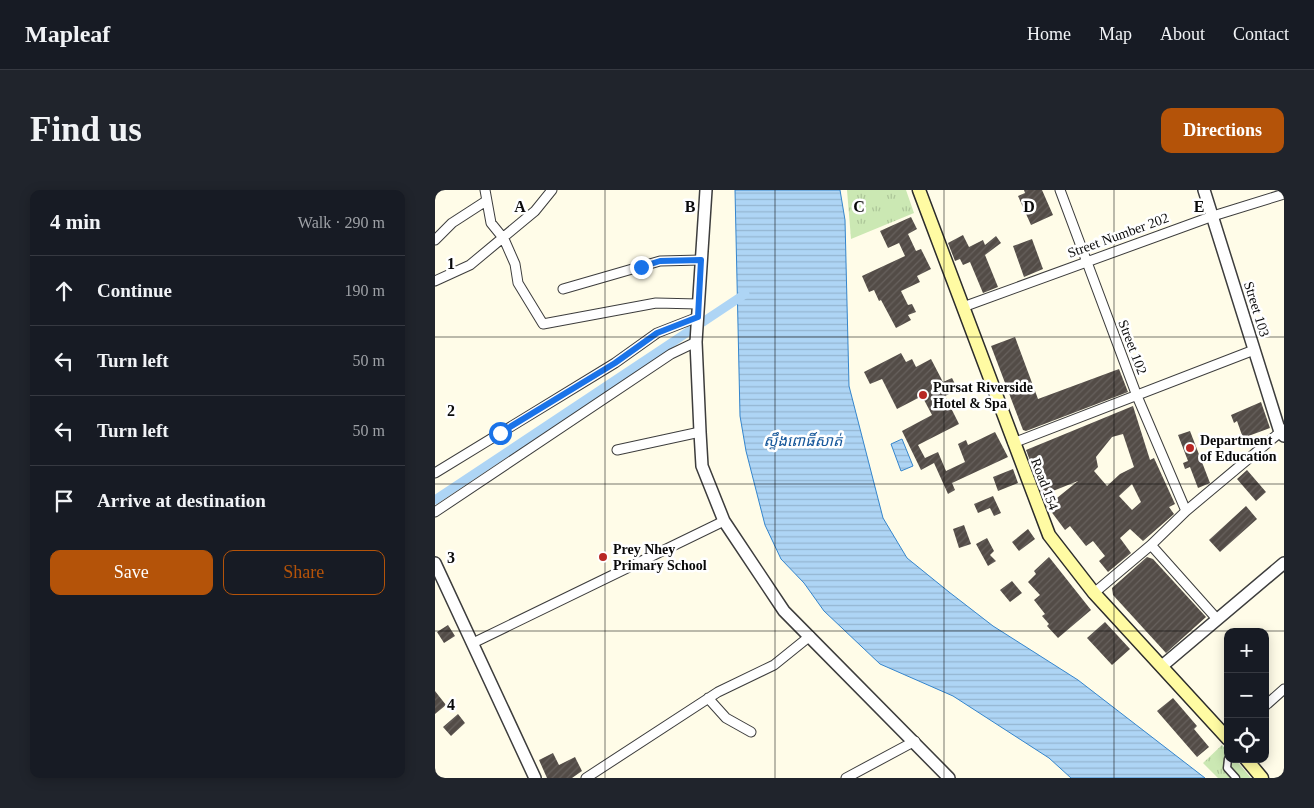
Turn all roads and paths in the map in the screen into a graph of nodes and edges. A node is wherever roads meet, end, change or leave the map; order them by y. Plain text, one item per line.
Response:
1 (485, 190) edge
2 (552, 190) edge
3 (706, 190) edge
4 (919, 190) edge
5 (1060, 190) edge
6 (1204, 190) edge
7 (1284, 194) edge
8 (486, 201) junction
9 (1213, 216) junction
10 (504, 239) junction
11 (435, 240) edge
12 (701, 260) junction
13 (1085, 261) junction
14 (435, 281) edge
15 (563, 290) dead end
16 (698, 304) junction
17 (963, 307) junction
18 (698, 319) junction
19 (697, 338) junction
20 (1254, 350) junction
21 (1137, 396) junction
22 (700, 432) junction
23 (1283, 432) edge
24 (1013, 443) junction
25 (617, 450) dead end
26 (435, 473) edge
27 (1186, 511) junction
28 (435, 512) edge
29 (724, 521) junction
30 (1151, 545) junction
31 (435, 563) edge
32 (1284, 563) edge
33 (1094, 593) junction
34 (1217, 619) junction
35 (810, 636) junction
36 (473, 643) junction
37 (1162, 666) junction
38 (1283, 693) edge
39 (708, 698) junction
40 (1269, 703) edge
41 (751, 732) dead end
42 (1224, 734) edge
43 (915, 741) junction
44 (1228, 763) edge
45 (1249, 763) edge
46 (535, 778) edge
47 (585, 778) edge
48 (846, 778) edge
49 (949, 778) edge
50 (1236, 778) edge
51 (1262, 778) edge

1 - 8 street
2 - 10 street
3 - 12 street
4 - 17 main road, Road 154
5 - 13 street, Street 102
6 - 9 street, Street 103
7 - 9 street, Street Number 202
8 - 10 street
8 - 11 street
9 - 13 street, Street Number 202
9 - 20 street, Street 103
10 - 14 street
10 - 16 street
12 - 15 street
12 - 16 street
13 - 17 street, Street Number 202
13 - 21 street, Street 102
16 - 18 street
17 - 24 main road, Road 154
18 - 19 street
18 - 26 street
19 - 22 street
19 - 28 street
20 - 21 street
20 - 23 street, Street 103
21 - 24 street
21 - 27 street, Street 102
22 - 25 street
22 - 29 street
23 - 27 street
24 - 33 main road, Road 154
27 - 30 street
29 - 35 street
29 - 36 street
30 - 33 street
30 - 34 street
31 - 36 street
32 - 34 street
33 - 37 main road, Road 154
34 - 37 street
35 - 39 street
35 - 43 street
36 - 46 street
37 - 42 main road, Road 154
38 - 40 street
39 - 41 street
39 - 47 street
43 - 48 street
43 - 49 street
44 - 50 street
45 - 51 main road

